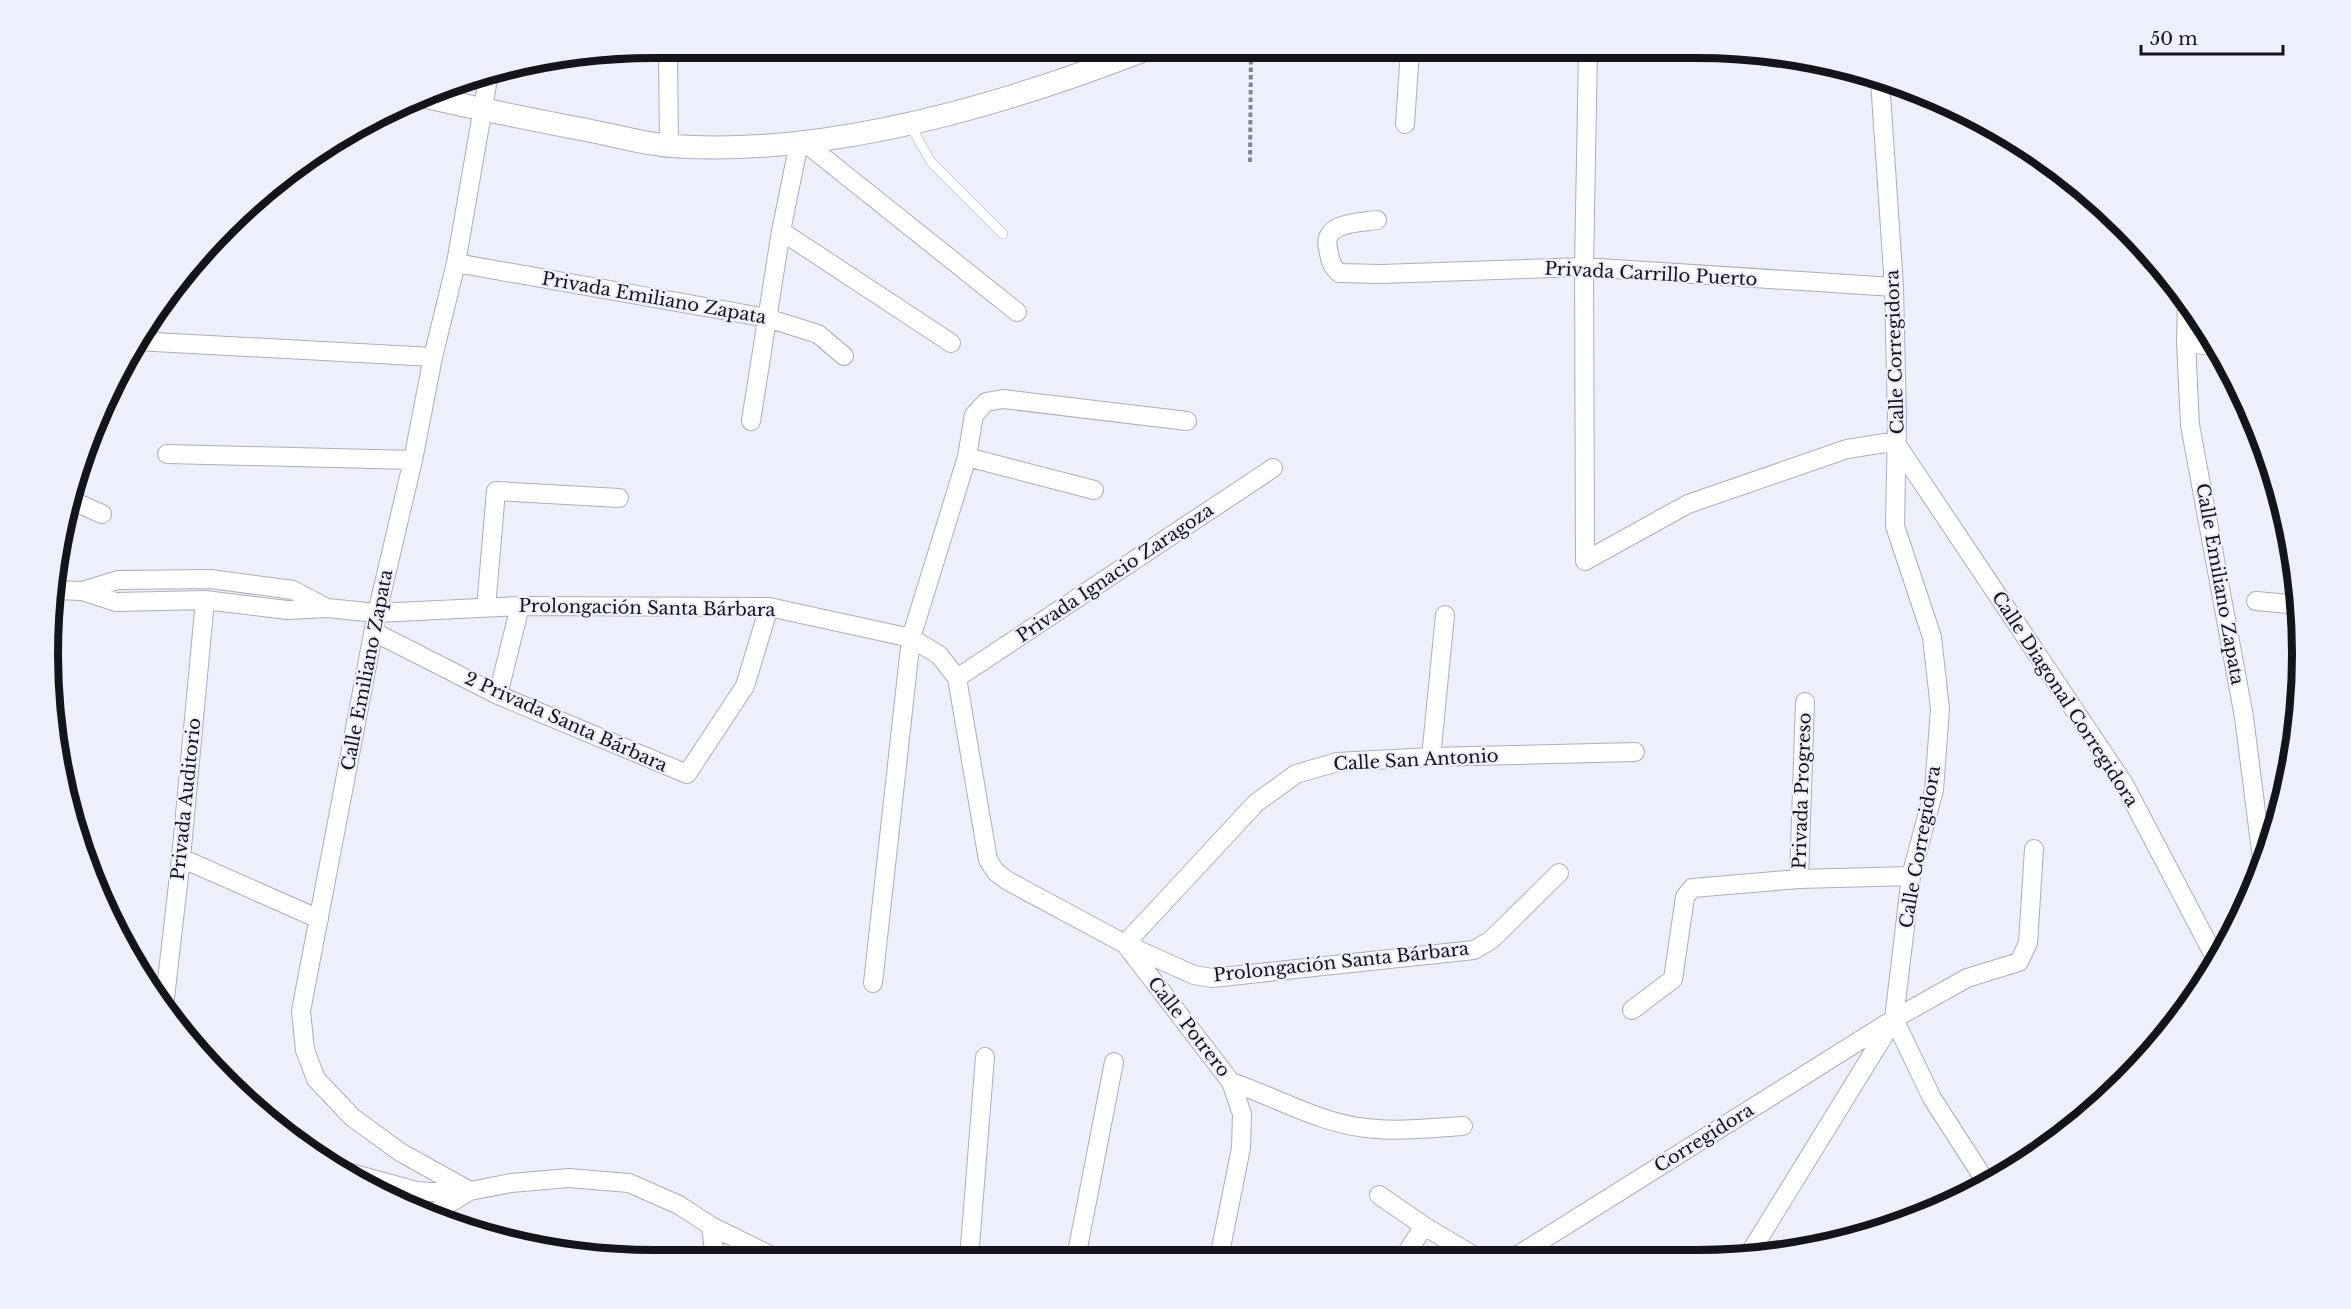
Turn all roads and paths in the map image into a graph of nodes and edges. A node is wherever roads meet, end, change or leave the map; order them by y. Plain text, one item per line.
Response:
1 (668, 58) edge
2 (1124, 58) edge
3 (1251, 58) edge
4 (1409, 58) edge
5 (1588, 58) edge
6 (487, 83) edge
7 (1881, 88) edge
8 (437, 100) edge
9 (481, 110) junction
10 (909, 123) junction
11 (1405, 124) dead end
12 (802, 143) junction
13 (669, 146) junction
14 (1250, 162) dead end
15 (1377, 220) dead end
16 (781, 231) junction
17 (1004, 234) dead end
18 (456, 262) junction
19 (1584, 267) junction
20 (1894, 287) junction
21 (1017, 312) dead end
22 (2187, 316) edge
23 (767, 318) junction
24 (147, 342) edge
25 (2186, 342) junction
26 (951, 343) dead end
27 (2206, 345) edge
28 (844, 356) dead end
29 (433, 357) junction
30 (751, 421) dead end
31 (1187, 421) dead end
32 (1897, 445) junction
33 (167, 454) dead end
34 (966, 457) junction
35 (413, 460) junction
36 (1273, 468) dead end
37 (1094, 490) dead end
38 (619, 498) dead end
39 (78, 504) edge
40 (102, 514) dead end
41 (63, 590) edge
42 (82, 591) junction
43 (205, 600) junction
44 (2256, 601) dead end
45 (2290, 604) edge
46 (520, 606) junction
47 (769, 607) junction
48 (327, 608) junction
49 (486, 608) junction
50 (377, 613) junction
51 (1445, 615) dead end
52 (374, 632) junction
53 (911, 638) junction
54 (957, 678) junction
55 (498, 695) junction
56 (1805, 702) dead end
57 (1635, 752) dead end
58 (1431, 757) junction
59 (2266, 831) edge
60 (2034, 849) dead end
61 (181, 858) junction
62 (1559, 873) dead end
63 (1911, 876) junction
64 (1798, 879) junction
65 (319, 918) junction
66 (1125, 945) junction
67 (2213, 953) edge
68 (873, 983) dead end
69 (165, 995) edge
70 (1632, 1010) dead end
71 (1894, 1019) junction
72 (985, 1057) dead end
73 (1114, 1062) dead end
74 (1231, 1082) junction
75 (1463, 1126) dead end
76 (1983, 1177) edge
77 (371, 1179) edge
78 (470, 1191) junction
79 (1379, 1195) dead end
80 (439, 1210) edge
81 (711, 1226) junction
82 (1424, 1226) junction
83 (1753, 1247) edge
84 (714, 1250) edge
85 (760, 1250) edge
86 (970, 1250) edge
87 (1078, 1250) edge
88 (1221, 1250) edge
89 (1409, 1250) edge
90 (1464, 1250) edge
91 (1526, 1250) edge

1 - 13 street
2 - 10 street
3 - 14 path
4 - 11 street
5 - 19 street
6 - 9 street, Calle Emiliano Zapata
7 - 20 street, Calle Corregidora
8 - 9 street
9 - 13 street
9 - 18 street, Calle Emiliano Zapata
10 - 12 street
10 - 17 lane
12 - 13 street
12 - 16 street
12 - 21 street
15 - 19 street, Privada Carrillo Puerto
16 - 23 street
16 - 26 street
18 - 23 street, Privada Emiliano Zapata
18 - 29 street, Calle Emiliano Zapata
19 - 20 street, Privada Carrillo Puerto
19 - 32 street
20 - 32 street, Calle Corregidora
22 - 25 street, Calle Emiliano Zapata
23 - 28 street, Privada Emiliano Zapata
23 - 30 street
24 - 29 street
25 - 27 street
25 - 59 street, Calle Emiliano Zapata
29 - 35 street, Calle Emiliano Zapata
31 - 34 street
32 - 63 street, Calle Corregidora
32 - 67 street, Calle Diagonal Corregidora
33 - 35 street
34 - 37 street
34 - 53 street
35 - 50 street, Calle Emiliano Zapata
36 - 54 street, Privada Ignacio Zaragoza
38 - 49 street
39 - 40 street
41 - 42 street, Prolongación Santa Bárbara
42 - 43 street, Prolongación Santa Bárbara
42 - 48 street, Prolongación Santa Bárbara
43 - 48 street, Prolongación Santa Bárbara
43 - 61 street, Privada Auditorio
44 - 45 street
46 - 47 street, Prolongación Santa Bárbara
46 - 49 street, Prolongación Santa Bárbara
46 - 55 street
47 - 53 street, Prolongación Santa Bárbara
47 - 55 street, 2 Privada Santa Bárbara
48 - 50 street, Prolongación Santa Bárbara
49 - 50 street, Prolongación Santa Bárbara
50 - 52 street, Calle Emiliano Zapata
51 - 58 street
52 - 55 street, 2 Privada Santa Bárbara
52 - 65 street, Calle Emiliano Zapata
53 - 54 street, Prolongación Santa Bárbara
53 - 68 street
54 - 66 street, Prolongación Santa Bárbara
56 - 64 street, Privada Progreso
57 - 58 street, Calle San Antonio
58 - 66 street, Calle San Antonio
60 - 71 street, Corregidora
61 - 65 street
61 - 69 street, Privada Auditorio
62 - 66 street, Prolongación Santa Bárbara
63 - 64 street, Privada Progreso
63 - 71 street, Calle Corregidora
64 - 70 street, Privada Progreso
65 - 78 street, Calle Emiliano Zapata
66 - 74 street, Calle Potrero
71 - 76 street
71 - 83 street, Calle Corregidora
71 - 91 street, Corregidora
72 - 86 street
73 - 87 street
74 - 75 street
74 - 88 street, Calle Potrero
77 - 78 street
78 - 80 street
78 - 81 street
79 - 82 street
81 - 84 street
81 - 85 street
82 - 89 street
82 - 90 street

